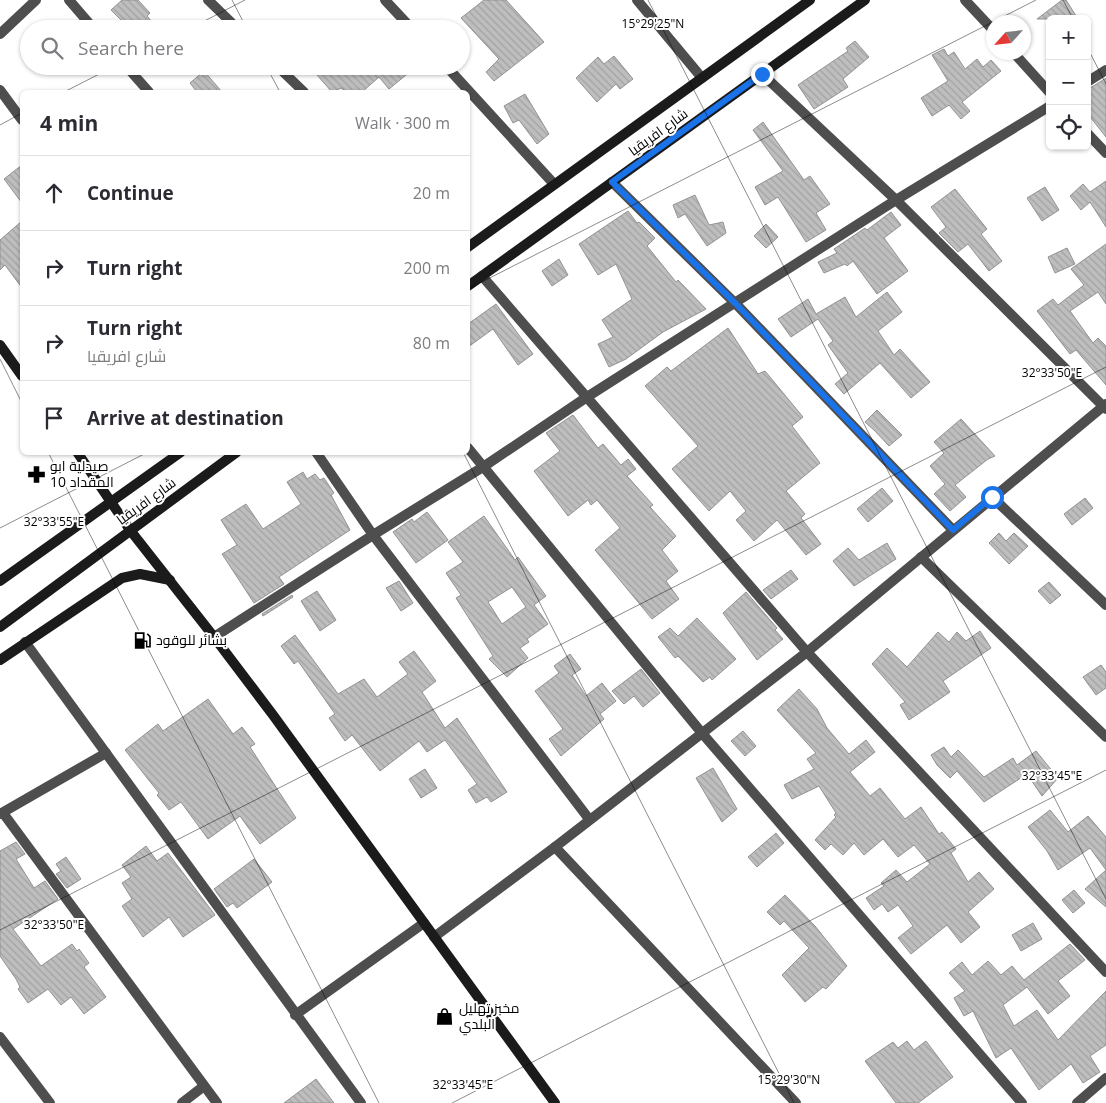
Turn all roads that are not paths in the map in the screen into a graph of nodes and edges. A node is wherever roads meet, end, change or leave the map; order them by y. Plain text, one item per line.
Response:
1 (36, 0) edge
2 (70, 0) edge
3 (208, 0) edge
4 (385, 0) edge
5 (636, 0) edge
6 (810, 0) edge
7 (865, 0) edge
8 (965, 0) edge
9 (87, 20) edge
10 (229, 20) edge
11 (404, 20) edge
12 (986, 22) edge
13 (0, 34) edge
14 (1020, 60) edge
15 (1106, 70) edge
16 (762, 74) junction
17 (134, 75) edge
18 (286, 75) edge
19 (454, 75) edge
20 (702, 78) junction
21 (1091, 79) edge
22 (1046, 89) edge
23 (0, 90) edge
24 (147, 90) edge
25 (302, 90) edge
26 (468, 90) edge
27 (470, 92) edge
28 (1046, 108) edge
29 (20, 117) edge
30 (1091, 137) edge
31 (1106, 153) edge
32 (612, 182) junction
33 (554, 184) junction
34 (896, 200) junction
35 (470, 246) edge
36 (482, 276) junction
37 (470, 285) edge
38 (736, 304) junction
39 (1, 350) edge
40 (20, 374) edge
41 (587, 397) junction
42 (1105, 407) edge
43 (470, 450) edge
44 (79, 455) edge
45 (177, 455) edge
46 (233, 455) edge
47 (318, 455) edge
48 (484, 467) junction
49 (992, 497) junction
50 (111, 503) junction
51 (130, 530) junction
52 (953, 530) junction
53 (373, 534) junction
54 (921, 557) junction
55 (170, 580) junction
56 (0, 581) edge
57 (1106, 605) edge
58 (0, 628) edge
59 (214, 637) junction
60 (25, 642) junction
61 (807, 652) junction
62 (0, 660) edge
63 (701, 732) junction
64 (1106, 737) edge
65 (106, 753) junction
66 (1, 813) edge
67 (589, 819) junction
68 (555, 847) junction
69 (424, 923) junction
70 (434, 937) junction
71 (1106, 972) edge
72 (295, 1014) junction
73 (0, 1037) edge
74 (1106, 1078) edge
75 (204, 1086) junction
76 (50, 1103) edge
77 (182, 1103) edge
78 (217, 1103) edge
79 (361, 1103) edge
80 (555, 1103) edge
81 (796, 1103) edge
82 (1022, 1103) edge
83 (1077, 1103) edge

1 - 13 street
2 - 9 street
3 - 10 street
4 - 11 street
5 - 20 street
6 - 20 street, شارع افريقيا
7 - 16 street, شارع افريقيا
8 - 12 street
14 - 22 street
15 - 21 street
16 - 32 street, شارع افريقيا
16 - 34 street
17 - 24 street
18 - 25 street
19 - 26 street
20 - 33 street, شارع افريقيا
23 - 29 street
27 - 33 street
28 - 34 street
30 - 31 street
32 - 36 street, شارع افريقيا
32 - 38 street
33 - 35 street, شارع افريقيا
34 - 38 street
34 - 42 street
36 - 37 street, شارع افريقيا
36 - 41 street
38 - 41 street
38 - 52 street
39 - 40 street
41 - 48 street
41 - 61 street
42 - 49 street
43 - 48 street
44 - 50 street
45 - 50 street, شارع افريقيا
46 - 51 street, شارع افريقيا
47 - 53 street
48 - 53 street
48 - 63 street
49 - 52 street
49 - 57 street
50 - 51 street
50 - 56 street, شارع افريقيا
51 - 55 street
51 - 58 street, شارع افريقيا
52 - 54 street
53 - 59 street
53 - 67 street
54 - 61 street
54 - 64 street
55 - 59 street
55 - 60 street
59 - 69 street
60 - 62 street
60 - 65 street
61 - 63 street
61 - 71 street
63 - 67 street
63 - 82 street
65 - 66 street
65 - 72 street
66 - 75 street
67 - 68 street
68 - 70 street
68 - 81 street
69 - 70 street
69 - 72 street
70 - 80 street
72 - 79 street
73 - 76 street
74 - 83 street
75 - 77 street
75 - 78 street

